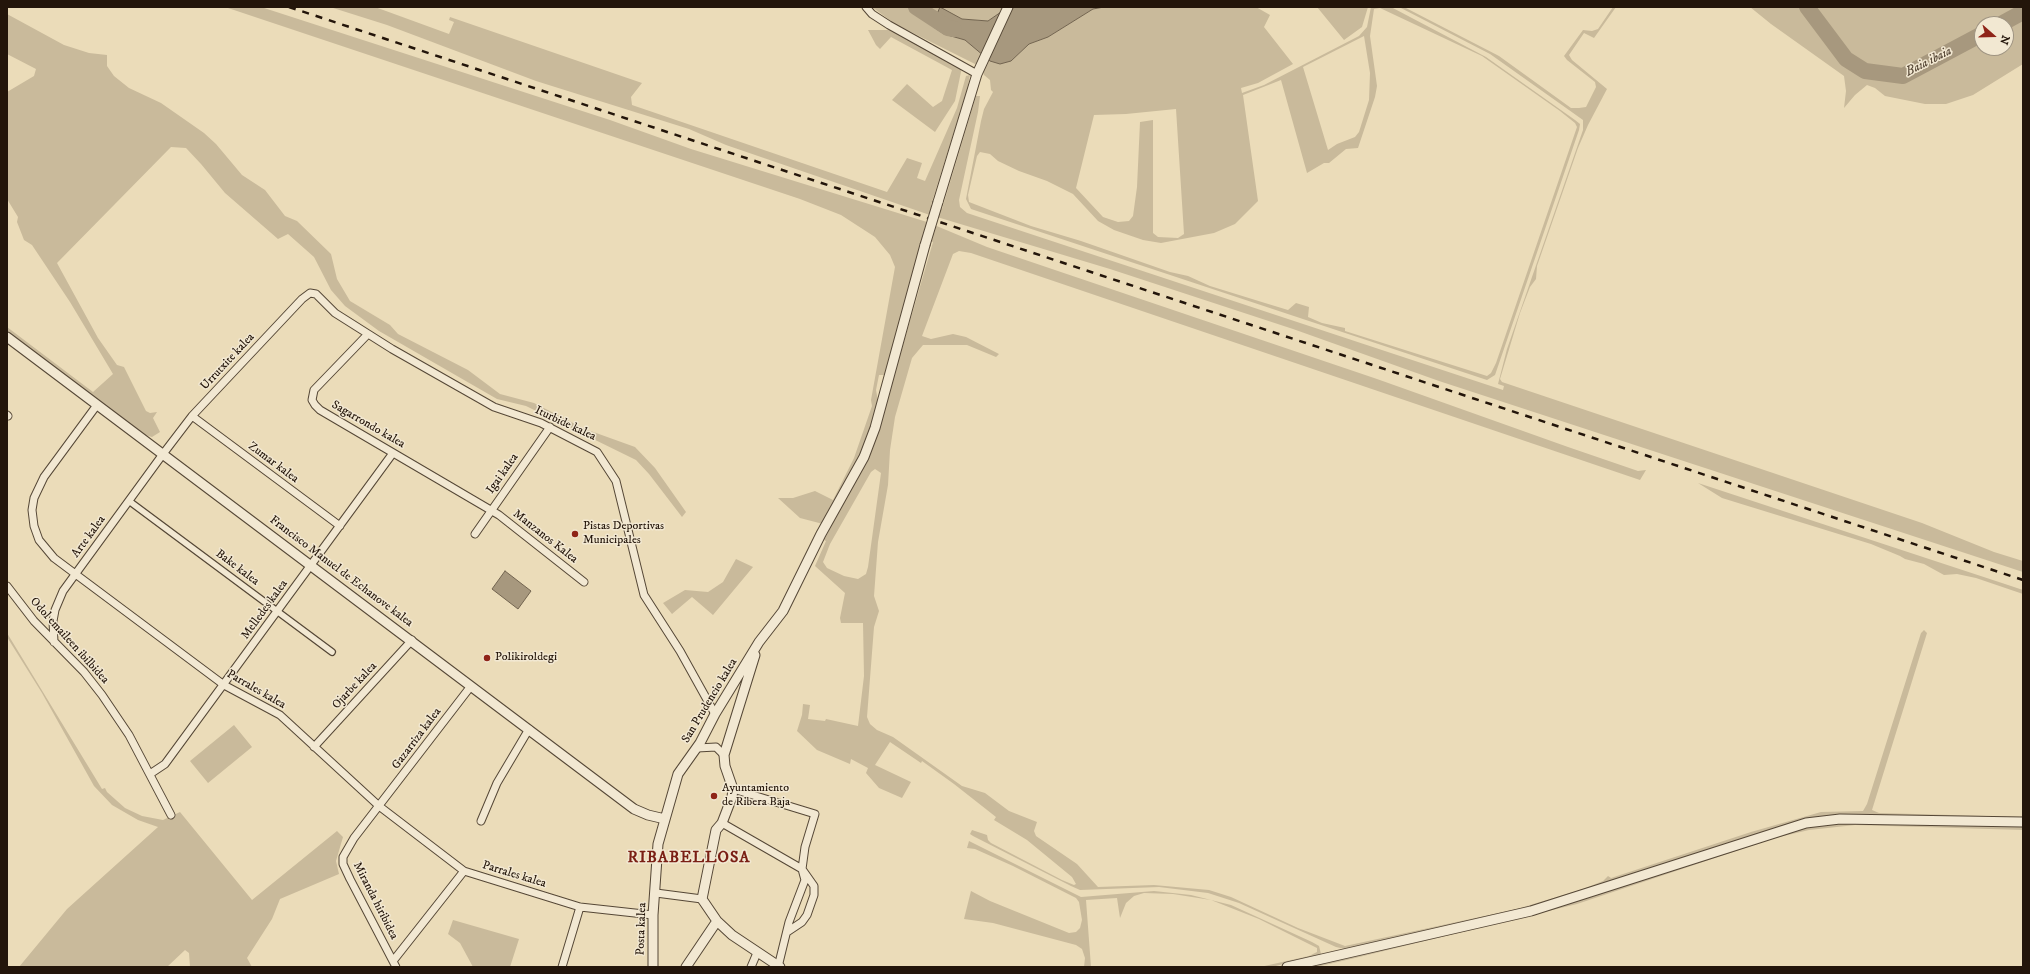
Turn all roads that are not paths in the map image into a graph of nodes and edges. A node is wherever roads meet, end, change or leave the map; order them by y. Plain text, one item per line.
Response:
1 (866, 7) edge
2 (1008, 7) edge
3 (977, 74) junction
4 (316, 294) joint
5 (368, 334) junction
6 (7, 337) edge
7 (97, 405) junction
8 (192, 416) junction
9 (550, 427) junction
10 (393, 453) junction
11 (163, 454) junction
12 (129, 501) junction
13 (491, 511) junction
14 (340, 526) junction
15 (475, 534) dead end
16 (312, 565) junction
17 (75, 574) junction
18 (584, 582) dead end
19 (7, 586) edge
20 (278, 612) junction
21 (412, 640) junction
22 (54, 642) junction
23 (759, 642) junction
24 (332, 652) dead end
25 (224, 685) junction
26 (471, 686) junction
27 (716, 714) junction
28 (529, 729) junction
29 (314, 747) junction
30 (697, 748) junction
31 (724, 755) junction
32 (150, 774) junction
33 (733, 789) junction
34 (380, 806) junction
35 (171, 815) dead end
36 (665, 819) junction
37 (481, 821) dead end
38 (2023, 822) edge
39 (722, 823) junction
40 (802, 869) junction
41 (464, 871) junction
42 (656, 893) junction
43 (702, 899) junction
44 (580, 907) junction
45 (653, 915) junction
46 (718, 921) junction
47 (787, 932) junction
48 (758, 953) junction
49 (395, 964) edge
50 (562, 967) edge
51 (653, 967) edge
52 (686, 967) edge
53 (751, 967) edge
54 (779, 967) edge
55 (1286, 967) edge

1 - 3 street
2 - 3 street, San Prudencio kalea
3 - 23 street, San Prudencio kalea, bridge
4 - 5 street, Iturbide kalea
4 - 8 street, Urrutxite kalea
5 - 9 street, Iturbide kalea
5 - 10 street, Sagarrondo kalea
6 - 7 street, Francisco Manuel de Echanove kalea
7 - 11 street, Francisco Manuel de Echanove kalea
7 - 17 street, Parrales kalea
8 - 11 street, Urrutxite kalea
8 - 14 street, Zumar kalea
9 - 13 street, Igai kalea
9 - 27 street, Iturbide kalea
10 - 13 street, Sagarrondo kalea
10 - 14 street, Melledes kalea
11 - 12 street, Arte kalea
11 - 16 street, Francisco Manuel de Echanove kalea
12 - 17 street, Arte kalea
12 - 20 street, Bake kalea
13 - 15 street, Igai kalea
13 - 18 street, Manzanos Kalea
14 - 16 street, Melledes kalea
16 - 20 street, Melledes kalea
16 - 21 street, Francisco Manuel de Echanove kalea
17 - 22 street, Arte kalea
17 - 25 street, Parrales kalea
19 - 22 street, Odol emaileen ibilbidea
20 - 24 street, Bake kalea
20 - 25 street, Melledes kalea
21 - 26 street, Francisco Manuel de Echanove kalea
21 - 29 street, Ojarbe kalea
22 - 32 street, Odol emaileen ibilbidea
23 - 27 street, San Prudencio kalea
23 - 31 street
25 - 29 street, Parrales kalea
25 - 32 street, Melledes kalea
26 - 28 street, Francisco Manuel de Echanove kalea
26 - 34 street, Gazarriza kalea
27 - 30 street, San Prudencio kalea
28 - 36 street, Francisco Manuel de Echanove kalea
28 - 37 street
29 - 34 street, Parrales kalea
30 - 31 street
30 - 36 street, San Prudencio kalea
31 - 33 street
32 - 35 street, Odol emaileen ibilbidea
33 - 39 street
33 - 40 street
34 - 41 street, Parrales kalea
34 - 49 street, Miranda hiribidea
36 - 42 street, San Prudencio kalea
38 - 55 street
39 - 40 street
39 - 43 street
40 - 47 street
40 - 47 street
41 - 44 street, Parrales kalea
41 - 49 street
42 - 43 street
42 - 45 street, Posta kalea
43 - 46 street
44 - 45 street, Parrales kalea
44 - 50 street
45 - 51 street, Posta kalea
46 - 48 street
46 - 52 street
47 - 54 street
48 - 53 street
48 - 54 street

